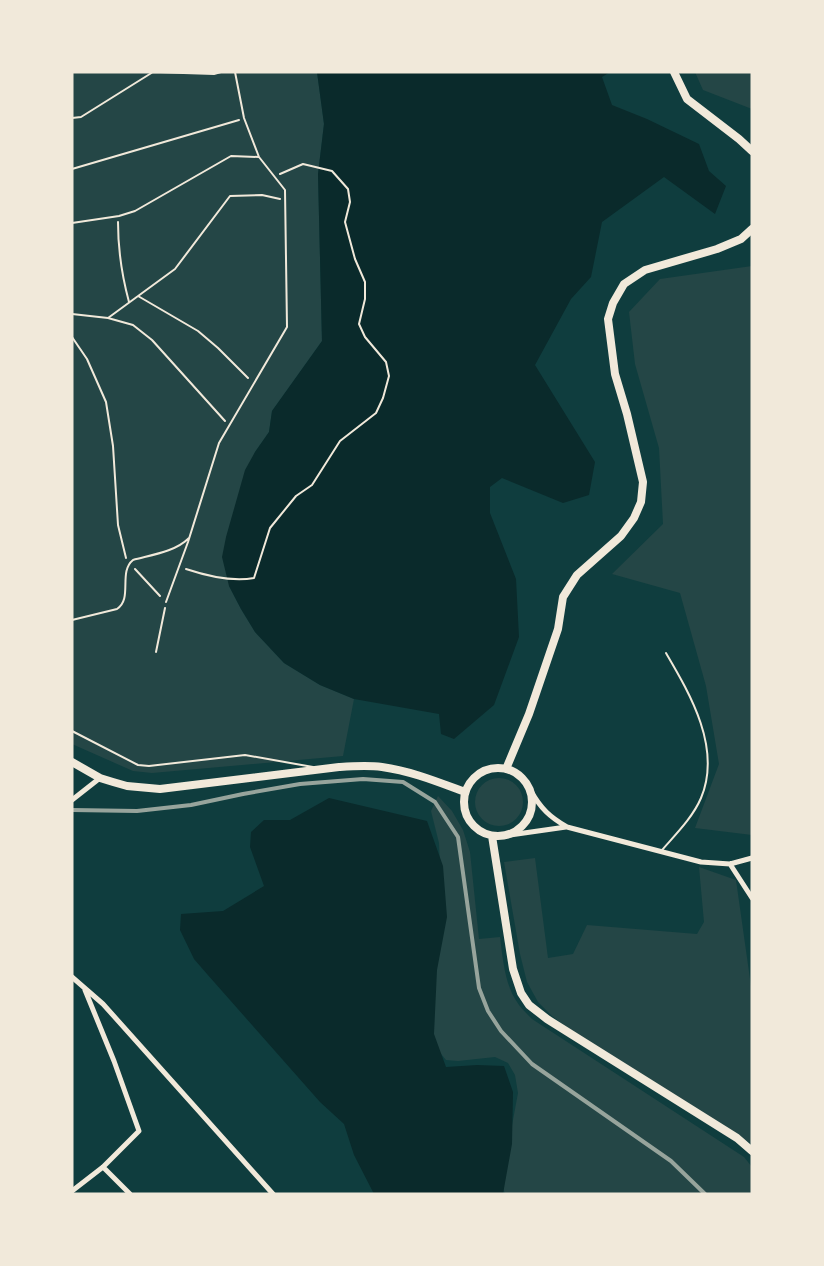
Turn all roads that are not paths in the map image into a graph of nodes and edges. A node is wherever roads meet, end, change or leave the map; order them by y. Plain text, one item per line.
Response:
1 (221, 72) edge
2 (235, 72) edge
3 (674, 72) edge
4 (72, 118) edge
5 (752, 151) edge
6 (259, 157) junction
7 (72, 223) edge
8 (752, 229) edge
9 (190, 536) junction
10 (166, 602) road end
11 (72, 620) edge
12 (666, 652) dead end
13 (72, 731) edge
14 (72, 762) edge
15 (325, 769) junction
16 (506, 769) junction
17 (100, 778) junction
18 (531, 791) junction
19 (465, 792) junction
20 (72, 800) edge
21 (567, 827) junction
22 (510, 835) junction
23 (492, 836) junction
24 (660, 852) junction
25 (752, 858) edge
26 (730, 864) junction
27 (752, 898) edge
28 (72, 977) edge
29 (85, 989) junction
30 (752, 1151) edge
31 (103, 1167) junction
32 (72, 1191) edge
33 (130, 1194) edge
34 (273, 1194) edge

1 - 4 lane
2 - 6 lane
3 - 5 main road
6 - 7 lane
6 - 9 lane
8 - 16 main road
9 - 10 lane
9 - 11 lane
12 - 24 lane
13 - 15 lane
14 - 17 main road
15 - 17 main road
15 - 19 main road
16 - 18 main road
16 - 19 main road
17 - 20 street
18 - 21 street
18 - 22 main road
19 - 23 main road
21 - 22 street
21 - 24 street
22 - 23 main road
23 - 30 main road
24 - 26 street
25 - 26 street
26 - 27 street
28 - 29 street
29 - 31 street
29 - 34 street
31 - 32 street
31 - 33 street

